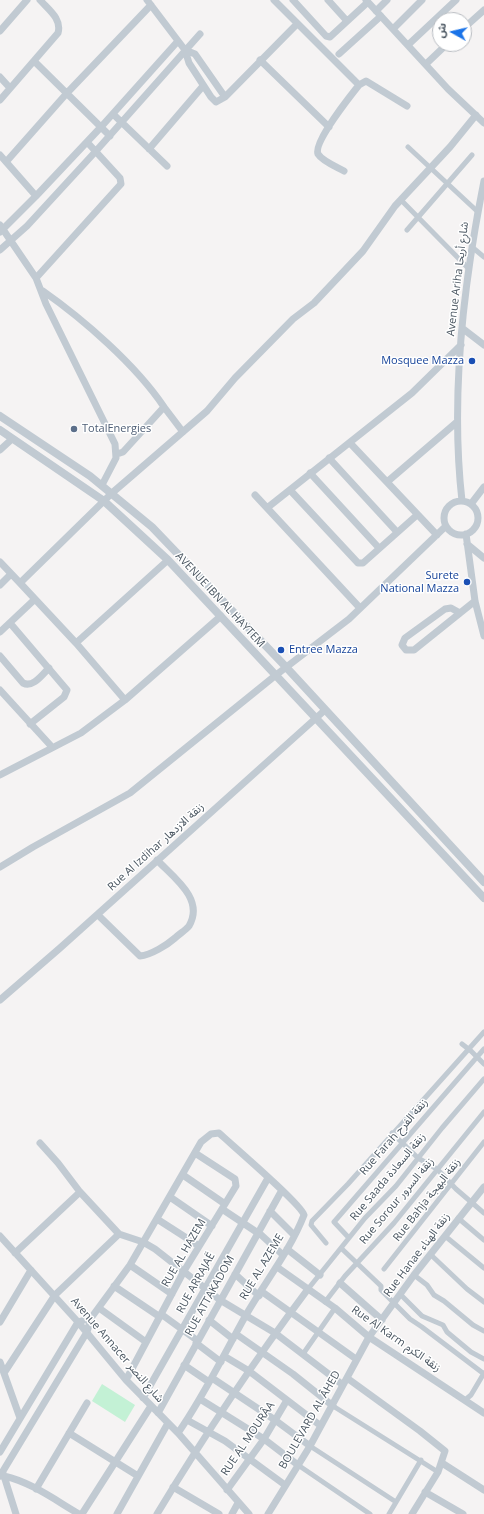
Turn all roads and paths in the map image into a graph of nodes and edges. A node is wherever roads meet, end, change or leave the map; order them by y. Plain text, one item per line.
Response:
1 (27, 0) edge
2 (40, 0) edge
3 (274, 0) edge
4 (292, 0) edge
5 (328, 0) edge
6 (387, 0) edge
7 (422, 0) edge
8 (456, 0) edge
9 (367, 1) edge
10 (149, 2) edge
11 (484, 10) edge
12 (379, 13) junction
13 (347, 21) junction
14 (472, 21) edge
15 (297, 24) junction
16 (393, 29) junction
17 (0, 31) edge
18 (200, 34) dead end
19 (178, 41) junction
20 (408, 45) junction
21 (185, 50) junction
22 (439, 52) edge
23 (340, 54) dead end
24 (260, 60) junction
25 (34, 61) junction
26 (426, 64) junction
27 (206, 70) junction
28 (197, 76) junction
29 (0, 78) edge
30 (359, 84) junction
31 (203, 86) junction
32 (10, 88) junction
33 (67, 93) junction
34 (225, 97) junction
35 (0, 100) edge
36 (407, 106) dead end
37 (113, 114) junction
38 (476, 115) junction
39 (121, 122) junction
40 (484, 123) edge
41 (101, 127) junction
42 (329, 127) junction
43 (110, 136) junction
44 (87, 142) junction
45 (408, 147) dead end
46 (149, 149) junction
47 (96, 151) junction
48 (0, 155) edge
49 (472, 155) dead end
50 (6, 162) junction
51 (167, 166) dead end
52 (431, 167) junction
53 (344, 171) dead end
54 (484, 181) edge
55 (449, 184) junction
56 (36, 196) junction
57 (401, 200) junction
58 (478, 212) junction
59 (418, 218) junction
60 (1, 229) edge
61 (407, 230) dead end
62 (11, 240) junction
63 (472, 247) junction
64 (0, 250) edge
65 (484, 257) edge
66 (469, 268) junction
67 (36, 278) junction
68 (42, 291) junction
69 (462, 328) junction
70 (461, 345) junction
71 (484, 345) edge
72 (164, 407) junction
73 (0, 416) edge
74 (457, 422) junction
75 (0, 430) edge
76 (183, 432) junction
77 (12, 438) junction
78 (350, 442) junction
79 (0, 450) edge
80 (117, 454) junction
81 (329, 458) junction
82 (310, 473) junction
83 (387, 482) junction
84 (102, 485) junction
85 (484, 487) edge
86 (290, 490) junction
87 (112, 493) junction
88 (255, 495) dead end
89 (104, 501) junction
90 (462, 501) junction
91 (471, 504) junction
92 (267, 508) junction
93 (417, 515) junction
94 (481, 521) edge
95 (446, 526) junction
96 (397, 532) junction
97 (466, 534) junction
98 (437, 535) junction
99 (468, 544) junction
100 (379, 548) junction
101 (484, 558) edge
102 (168, 560) junction
103 (0, 562) edge
104 (11, 574) junction
105 (20, 583) junction
106 (0, 585) edge
107 (34, 600) junction
108 (475, 601) junction
109 (360, 608) junction
110 (460, 613) junction
111 (221, 616) junction
112 (482, 618) edge
113 (10, 623) junction
114 (0, 632) edge
115 (484, 636) edge
116 (76, 643) junction
117 (0, 656) edge
118 (286, 667) junction
119 (49, 668) junction
120 (276, 675) junction
121 (0, 690) edge
122 (125, 700) junction
123 (325, 710) junction
124 (316, 718) junction
125 (30, 724) junction
126 (52, 747) junction
127 (0, 774) edge
128 (157, 860) junction
129 (0, 868) edge
130 (484, 882) edge
131 (484, 898) edge
132 (98, 915) junction
133 (0, 1000) edge
134 (484, 1032) edge
135 (462, 1044) dead end
136 (468, 1049) junction
137 (484, 1049) edge
138 (478, 1057) junction
139 (484, 1064) edge
140 (484, 1079) edge
141 (484, 1112) edge
142 (392, 1133) junction
143 (484, 1142) edge
144 (40, 1143) dead end
145 (403, 1143) junction
146 (195, 1153) junction
147 (418, 1158) junction
148 (437, 1169) junction
149 (183, 1175) junction
150 (268, 1178) junction
151 (452, 1184) junction
152 (484, 1187) edge
153 (282, 1190) junction
154 (80, 1192) junction
155 (170, 1198) junction
156 (471, 1202) junction
157 (224, 1207) junction
158 (270, 1211) junction
159 (484, 1213) edge
160 (157, 1218) junction
161 (458, 1218) junction
162 (242, 1223) junction
163 (212, 1226) junction
164 (258, 1233) junction
165 (120, 1234) junction
166 (294, 1235) junction
167 (0, 1236) edge
168 (444, 1236) junction
169 (349, 1238) junction
170 (484, 1240) edge
171 (143, 1242) junction
172 (326, 1243) dead end
173 (199, 1246) junction
174 (341, 1248) junction
175 (285, 1252) junction
176 (15, 1253) junction
177 (430, 1254) junction
178 (357, 1264) junction
179 (130, 1265) junction
180 (277, 1267) junction
181 (484, 1268) edge
182 (384, 1269) dead end
183 (32, 1270) junction
184 (184, 1271) junction
185 (235, 1274) junction
186 (320, 1275) junction
187 (414, 1275) junction
188 (340, 1283) junction
189 (114, 1286) junction
190 (205, 1288) junction
191 (308, 1289) junction
192 (172, 1294) junction
193 (260, 1294) junction
194 (55, 1295) junction
195 (401, 1295) junction
196 (220, 1300) junction
197 (325, 1302) junction
198 (484, 1302) edge
199 (394, 1304) junction
200 (99, 1308) junction
201 (335, 1308) junction
202 (291, 1312) junction
203 (160, 1315) junction
204 (246, 1315) junction
205 (91, 1318) junction
206 (209, 1320) junction
207 (382, 1320) junction
208 (0, 1322) edge
209 (78, 1322) junction
210 (182, 1329) junction
211 (484, 1331) edge
212 (87, 1332) junction
213 (319, 1332) junction
214 (275, 1333) junction
215 (235, 1337) junction
216 (370, 1337) junction
217 (146, 1342) junction
218 (197, 1342) junction
219 (262, 1353) junction
220 (304, 1354) junction
221 (222, 1359) junction
222 (356, 1359) junction
223 (484, 1359) edge
224 (0, 1362) edge
225 (184, 1365) junction
226 (249, 1371) junction
227 (4, 1373) junction
228 (484, 1374) edge
229 (126, 1380) junction
230 (210, 1380) junction
231 (345, 1381) junction
232 (235, 1393) junction
233 (143, 1398) junction
234 (200, 1399) junction
235 (287, 1400) junction
236 (465, 1400) junction
237 (87, 1403) dead end
238 (151, 1406) junction
239 (333, 1406) junction
240 (158, 1413) junction
241 (221, 1413) junction
242 (484, 1413) edge
243 (20, 1418) junction
244 (188, 1420) junction
245 (275, 1420) junction
246 (168, 1423) junction
247 (321, 1426) junction
248 (207, 1431) junction
249 (69, 1434) junction
250 (178, 1434) junction
251 (264, 1439) junction
252 (310, 1446) junction
253 (0, 1452) edge
254 (194, 1452) junction
255 (250, 1459) junction
256 (421, 1460) junction
257 (115, 1462) junction
258 (442, 1463) junction
259 (298, 1465) junction
260 (438, 1472) junction
261 (2, 1474) edge
262 (138, 1476) junction
263 (285, 1485) junction
264 (173, 1487) junction
265 (36, 1489) junction
266 (227, 1490) junction
267 (484, 1490) edge
268 (425, 1492) junction
269 (396, 1502) junction
270 (238, 1503) junction
271 (16, 1514) edge
272 (79, 1514) edge
273 (82, 1514) edge
274 (117, 1514) edge
275 (158, 1514) edge
276 (219, 1514) edge
277 (232, 1514) edge
278 (249, 1514) edge
279 (268, 1514) edge
280 (370, 1514) edge
281 (389, 1514) edge
282 (412, 1514) edge
283 (463, 1514) edge

1 - 17 street
2 - 25 street
3 - 15 street
4 - 13 street
5 - 13 street
6 - 12 street
7 - 16 street
8 - 20 street
9 - 12 street
9 - 13 street
10 - 19 street
10 - 33 street
11 - 14 street
12 - 16 street
12 - 23 street
15 - 24 street
15 - 30 street
16 - 20 street
18 - 21 street
19 - 21 street
19 - 37 street
20 - 26 street
21 - 27 street
21 - 28 street
21 - 39 street
22 - 26 street
24 - 34 street
24 - 42 street
25 - 32 street
25 - 33 street
26 - 38 street
27 - 28 street
27 - 34 street
28 - 31 street
29 - 32 street
30 - 36 street
30 - 42 street
31 - 34 street
31 - 46 street
32 - 35 street
33 - 41 street
33 - 50 street
37 - 39 street
37 - 41 street
38 - 40 street
38 - 52 street
39 - 43 street
39 - 46 street
41 - 43 street
41 - 44 street
42 - 53 street
43 - 47 street
44 - 47 street
44 - 56 street
45 - 52 street
46 - 51 street
47 - 62 street
47 - 67 street
48 - 50 street
49 - 55 street
50 - 56 street
52 - 55 street
52 - 57 street
54 - 58 street, Avenue Ariha شارع أريحا
55 - 58 street
55 - 59 street
56 - 60 street
57 - 59 street
57 - 76 street
58 - 63 street, Avenue Ariha شارع أريحا
59 - 61 street
59 - 66 street
60 - 62 street
62 - 64 street
62 - 67 street
63 - 65 street
63 - 66 street, Avenue Ariha شارع أريحا
66 - 69 street, Avenue Ariha شارع أريحا
67 - 68 street
68 - 72 street
68 - 80 street
69 - 70 street, Avenue Ariha شارع أريحا
69 - 71 street
70 - 74 street, Avenue Ariha شارع أريحا
70 - 78 street
72 - 76 street
72 - 80 street
73 - 84 street, AVENUE IBN AL HAYTEM
74 - 83 street
74 - 90 street, Avenue Ariha شارع أريحا
75 - 77 street, AVENUE IBN AL HAYTEM
76 - 87 street
77 - 79 street
77 - 89 street, AVENUE IBN AL HAYTEM
78 - 81 street
78 - 83 street
80 - 84 street
81 - 82 street
81 - 96 street
82 - 86 street
82 - 100 street
83 - 93 street
84 - 87 street, AVENUE IBN AL HAYTEM
85 - 91 street
86 - 92 street
86 - 100 street
87 - 89 street
87 - 118 street, AVENUE IBN AL HAYTEM
88 - 92 street
89 - 102 street, AVENUE IBN AL HAYTEM
89 - 105 street
90 - 91 street
90 - 95 street
91 - 94 street
92 - 109 street
93 - 96 street
93 - 98 street
94 - 97 street
95 - 97 street
95 - 98 street
96 - 100 street
97 - 99 street
98 - 109 street
99 - 101 street
99 - 108 street
102 - 111 street, AVENUE IBN AL HAYTEM
102 - 116 street
103 - 104 street
104 - 105 street
104 - 106 street
105 - 107 street
107 - 113 street
107 - 116 street
108 - 110 street
108 - 112 street
109 - 118 street
110 - 110 street
111 - 120 street, AVENUE IBN AL HAYTEM
111 - 122 street
112 - 115 street
113 - 114 street
113 - 119 street
116 - 122 street
117 - 119 street
118 - 120 street
118 - 123 street, AVENUE IBN AL HAYTEM
119 - 125 street
120 - 124 street, AVENUE IBN AL HAYTEM
120 - 129 street
121 - 125 street
122 - 126 street
123 - 124 street, Rue Al Izdihar زنقة الازدهار
123 - 130 street, AVENUE IBN AL HAYTEM
124 - 128 street, Rue Al Izdihar زنقة الازدهار
124 - 131 street, AVENUE IBN AL HAYTEM
125 - 126 street
126 - 127 street
128 - 132 street, Rue Al Izdihar زنقة الازدهار
128 - 132 street
132 - 133 street, Rue Al Izdihar زنقة الازدهار
134 - 136 street
135 - 136 street
136 - 138 street
136 - 142 street
137 - 138 street, Rue Farah زنقة الفرح
138 - 139 street
138 - 145 street, Rue Farah زنقة الفرح
140 - 147 street, Rue Saada زنقة السعادة
141 - 148 street, Rue Sorour زنقة السرور
142 - 145 street
142 - 172 street
143 - 151 street, Rue Bahja زنقة البهجة
144 - 154 street
145 - 147 street
145 - 169 street, Rue Farah زنقة الفرح
146 - 149 street
146 - 150 street, RUE AL AZEME
146 - 157 street, RUE AL HAZEM
147 - 148 street
147 - 169 street, Rue Saada زنقة السعادة
148 - 151 street
148 - 178 street, Rue Sorour زنقة السرور
149 - 155 street
149 - 157 street
150 - 153 street, RUE AL AZEME
150 - 162 street, RUE ARRAJAË
151 - 156 street
151 - 182 street, Rue Bahja زنقة البهجة
152 - 156 street, Rue Hanae زنقة الهناء
153 - 158 street, RUE ATTAKADOM
153 - 166 street, RUE AL AZEME
154 - 165 street
154 - 176 street
155 - 160 street
155 - 163 street
156 - 159 street
156 - 161 street, Rue Hanae زنقة الهناء
157 - 162 street
157 - 163 street, RUE AL HAZEM
158 - 164 street, RUE ATTAKADOM
158 - 166 street
160 - 171 street
160 - 173 street
161 - 168 street, Rue Hanae زنقة الهناء
161 - 170 street
162 - 164 street
162 - 190 street, RUE ARRAJAË
163 - 173 street, RUE AL HAZEM
164 - 175 street
164 - 185 street, RUE ATTAKADOM
165 - 171 street
165 - 194 street
166 - 175 street, RUE AL AZEME
167 - 176 street, Avenue Annacer شارع النصر
168 - 177 street, Rue Hanae زنقة الهناء
168 - 181 street
169 - 174 street, Rue Saada زنقة السعادة
171 - 179 street
171 - 184 street
173 - 184 street, RUE AL HAZEM
174 - 178 street
174 - 186 street, Rue Saada زنقة السعادة
175 - 180 street, RUE AL AZEME
175 - 186 street
176 - 183 street, Avenue Annacer شارع النصر
177 - 187 street, Rue Hanae زنقة الهناء
177 - 198 street
178 - 188 street, Rue Sorour زنقة السرور
178 - 199 street
179 - 189 street
179 - 192 street
180 - 191 street, Rue Al Karm زنقة الكرم
180 - 193 street, RUE AL AZEME
183 - 194 street, Avenue Annacer شارع النصر
183 - 208 street
184 - 190 street
184 - 192 street, RUE AL HAZEM
185 - 193 street
185 - 196 street, RUE ATTAKADOM
186 - 191 street, Rue Saada زنقة السعادة
187 - 195 street, Rue Hanae زنقة الهناء
187 - 211 street
188 - 197 street, Rue Sorour زنقة السرور
188 - 207 street
189 - 200 street
189 - 203 street
190 - 196 street
190 - 210 street, RUE ARRAJAË
191 - 197 street, Rue Al Karm زنقة الكرم
191 - 202 street
192 - 203 street, RUE AL HAZEM
193 - 202 street
193 - 204 street, RUE AL AZEME
194 - 209 street, Avenue Annacer شارع النصر
194 - 227 street
195 - 199 street, Rue Hanae زنقة الهناء
195 - 223 street
196 - 204 street
196 - 206 street, RUE ATTAKADOM
197 - 201 street, Rue Al Karm زنقة الكرم
199 - 207 street, Rue Hanae زنقة الهناء
199 - 228 street
200 - 205 street
200 - 217 street
201 - 213 street
201 - 216 street, Rue Al Karm زنقة الكرم
202 - 213 street
202 - 214 street
203 - 210 street
203 - 217 street, RUE AL HAZEM
204 - 214 street
204 - 215 street, RUE AL AZEME
205 - 209 street
205 - 212 street
206 - 215 street
206 - 218 street, RUE ATTAKADOM
207 - 216 street, Rue Hanae زنقة الهناء
209 - 212 street, Avenue Annacer شارع النصر
209 - 243 street
210 - 218 street
210 - 233 street, RUE ARRAJAË
212 - 229 street, Avenue Annacer شارع النصر
212 - 261 street
213 - 220 street
213 - 222 street
214 - 219 street
214 - 220 street
215 - 219 street
215 - 221 street, RUE AL AZEME
216 - 222 street, BOULEVARD AL ÂHED
216 - 236 street, Rue Al Karm زنقة الكرم
217 - 229 street, RUE AL HAZEM
218 - 221 street
218 - 225 street, RUE ATTAKADOM
219 - 226 street
219 - 239 street
220 - 231 street
221 - 226 street
221 - 230 street, RUE AL AZEME
222 - 231 street, BOULEVARD AL ÂHED
224 - 227 street
225 - 230 street
225 - 240 street, RUE ATTAKADOM
226 - 232 street
226 - 235 street
227 - 243 street
228 - 236 street
229 - 233 street, Avenue Annacer شارع النصر
230 - 232 street
230 - 234 street, RUE AL AZEME
231 - 239 street, BOULEVARD AL ÂHED
231 - 258 street
232 - 241 street
232 - 245 street
233 - 238 street, Avenue Annacer شارع النصر
234 - 241 street
234 - 244 street, RUE AL AZEME
235 - 245 street, RUE AL MOURÂA
235 - 247 street
236 - 242 street, Rue Al Karm زنقة الكرم
237 - 249 street
238 - 240 street, Avenue Annacer شارع النصر
238 - 257 street
239 - 247 street, BOULEVARD AL ÂHED
239 - 256 street
240 - 246 street, Avenue Annacer شارع النصر
241 - 248 street
241 - 251 street
243 - 253 street
244 - 248 street
244 - 250 street, RUE AL AZEME
245 - 251 street, RUE AL MOURÂA
245 - 252 street
246 - 250 street, Avenue Annacer شارع النصر
246 - 262 street
247 - 252 street, BOULEVARD AL ÂHED
248 - 254 street
248 - 255 street
249 - 257 street
249 - 265 street
250 - 254 street, Avenue Annacer شارع النصر
251 - 255 street, RUE AL MOURÂA
251 - 259 street
252 - 259 street, BOULEVARD AL ÂHED
252 - 269 street
254 - 264 street
254 - 266 street, Avenue Annacer شارع النصر
255 - 263 street
255 - 266 street, RUE AL MOURÂA
256 - 260 street
256 - 269 street
257 - 262 street
257 - 273 street
258 - 260 street
258 - 267 street
259 - 263 street, BOULEVARD AL ÂHED
259 - 280 street
260 - 268 street
261 - 265 street
261 - 271 street
262 - 274 street
263 - 279 street, BOULEVARD AL ÂHED
264 - 275 street
264 - 276 street
265 - 272 street
266 - 270 street, Avenue Annacer شارع النصر
268 - 282 street
268 - 283 street
269 - 281 street
270 - 277 street
270 - 278 street, Avenue Annacer شارع النصر

